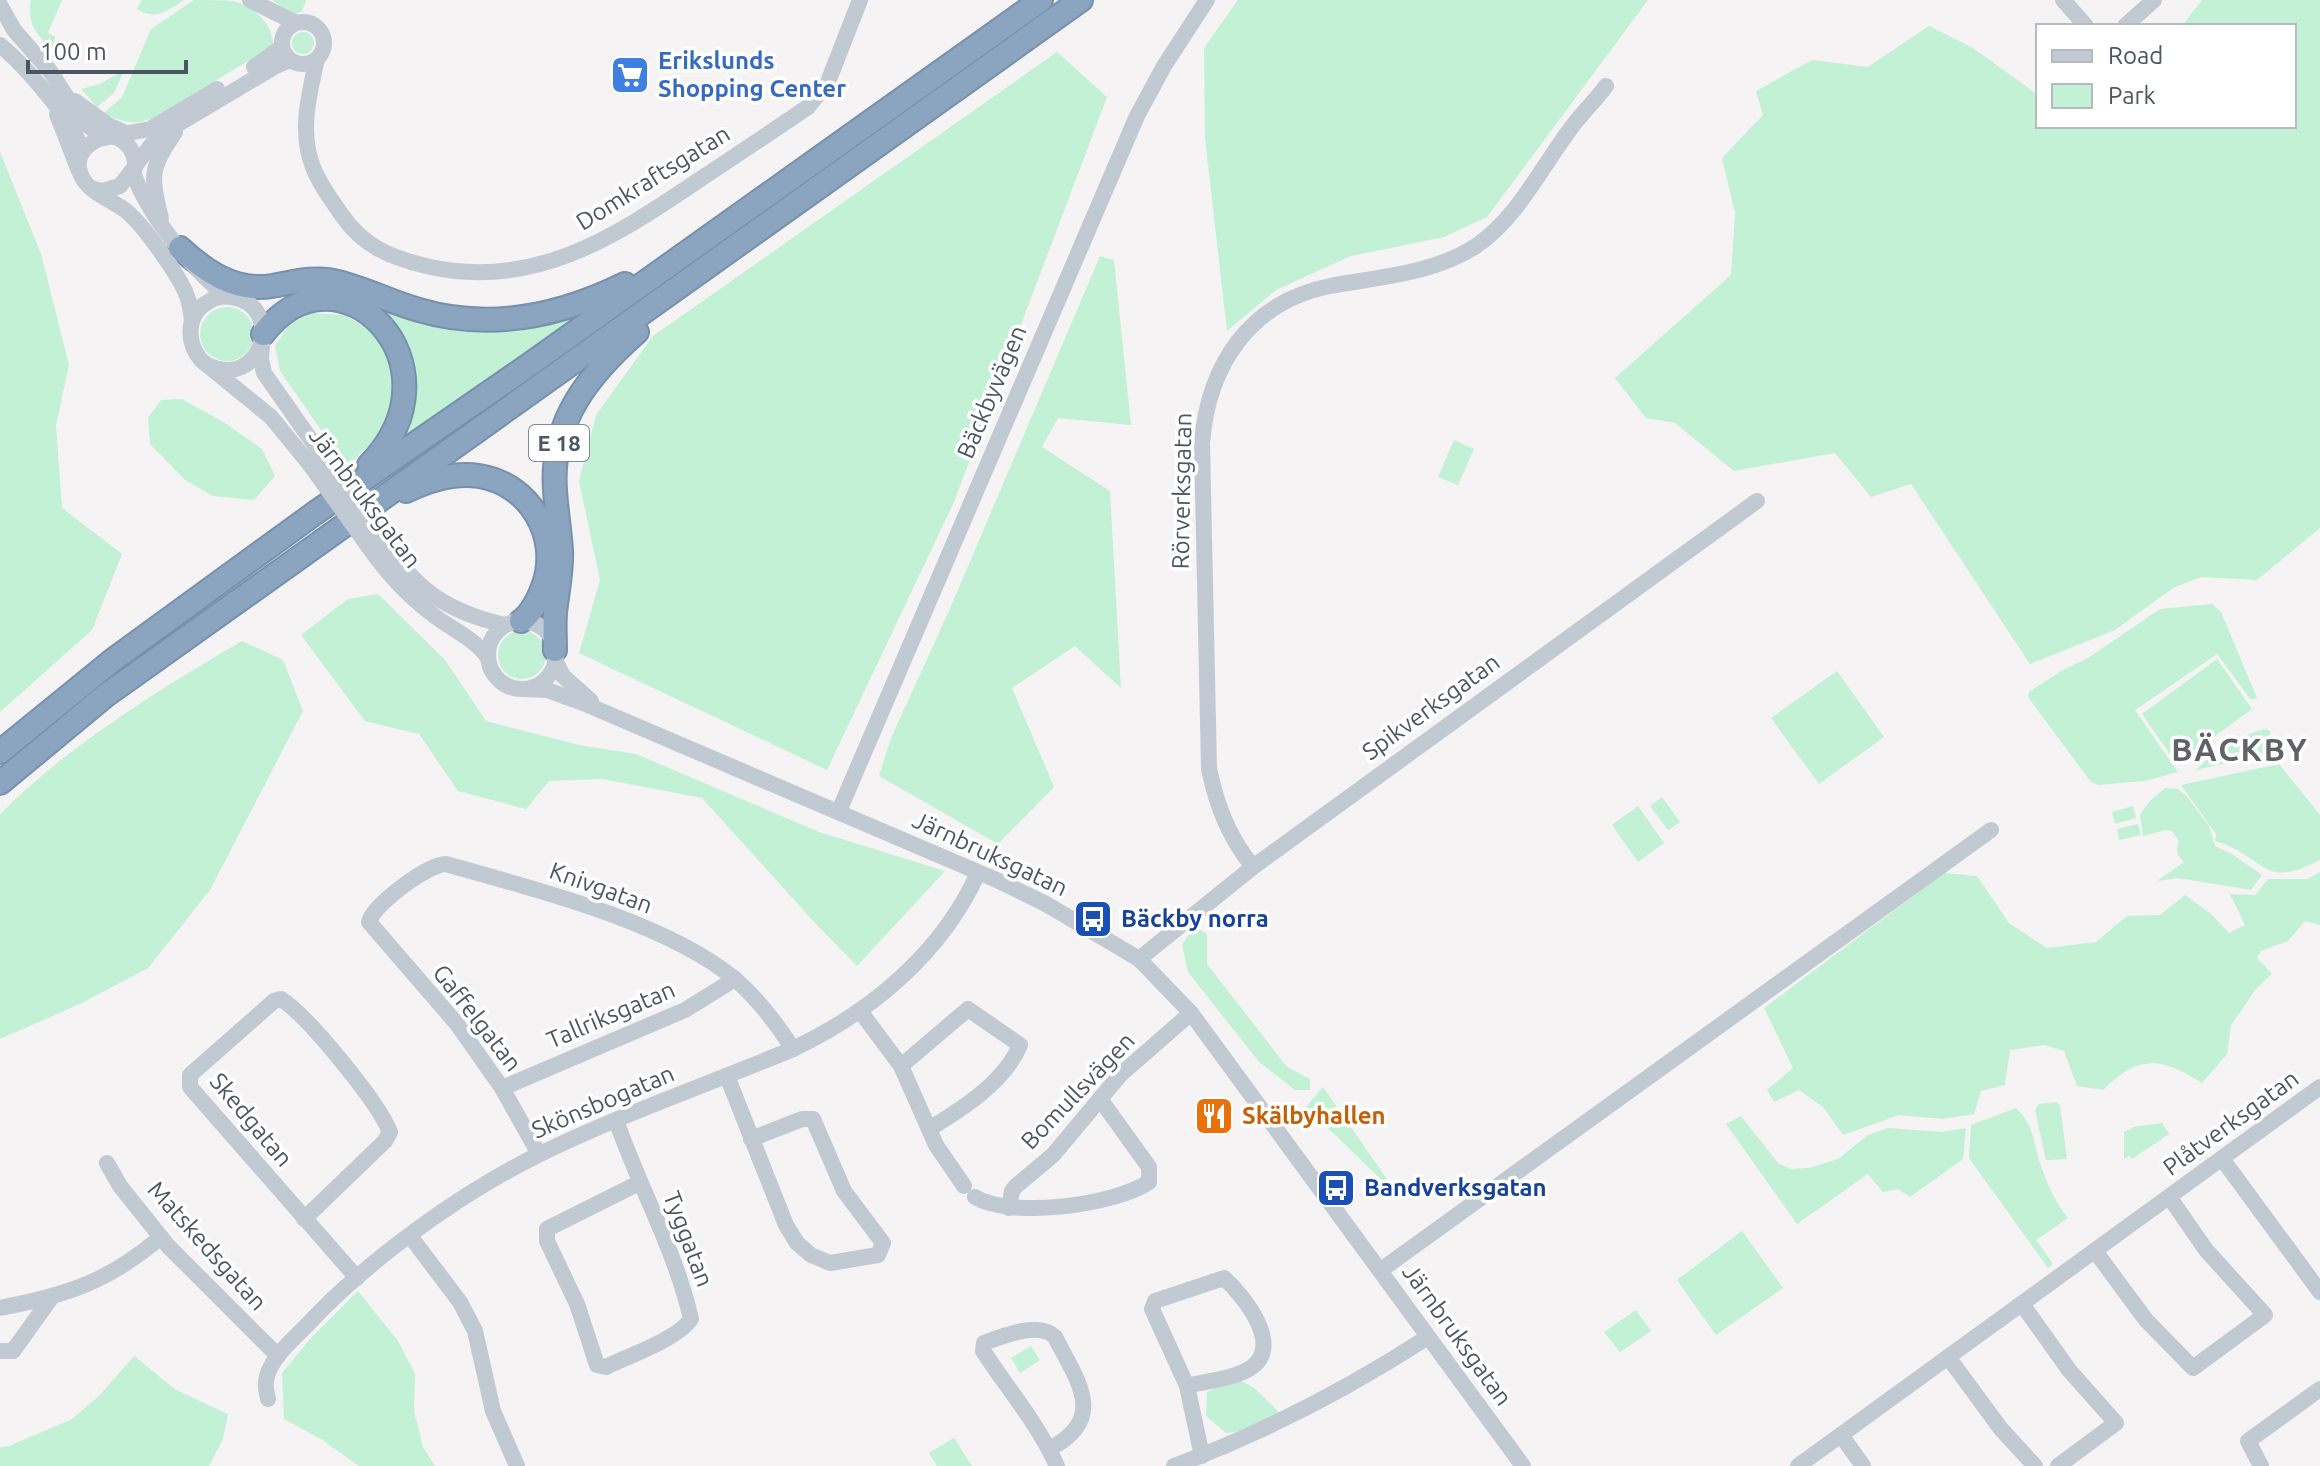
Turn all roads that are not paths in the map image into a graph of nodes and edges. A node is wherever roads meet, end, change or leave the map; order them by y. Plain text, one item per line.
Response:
1 (17, 0) edge
2 (250, 0) edge
3 (860, 0) edge
4 (1041, 0) edge
5 (1081, 0) edge
6 (1207, 0) edge
7 (2063, 0) edge
8 (2154, 0) edge
9 (270, 11) junction
10 (4, 18) edge
11 (296, 23) junction
12 (2084, 24) edge
13 (2127, 24) edge
14 (0, 45) edge
15 (287, 53) junction
16 (317, 59) junction
17 (1606, 86) dead end
18 (68, 95) junction
19 (306, 103) junction
20 (54, 105) junction
21 (180, 124) junction
22 (142, 131) junction
23 (106, 137) junction
24 (82, 153) junction
25 (134, 170) junction
26 (80, 173) junction
27 (93, 188) junction
28 (162, 223) junction
29 (180, 248) junction
30 (650, 279) junction
31 (684, 284) junction
32 (354, 288) junction
33 (232, 297) junction
34 (192, 321) junction
35 (262, 339) junction
36 (207, 365) junction
37 (318, 463) junction
38 (1757, 501) dead end
39 (376, 503) junction
40 (315, 513) junction
41 (374, 542) junction
42 (513, 623) junction
43 (555, 655) junction
44 (487, 656) junction
45 (524, 689) junction
46 (627, 722) junction
47 (0, 752) edge
48 (0, 783) edge
49 (839, 811) junction
50 (1991, 830) dead end
51 (1253, 867) junction
52 (978, 873) junction
53 (370, 918) joint
54 (1139, 959) junction
55 (735, 979) junction
56 (860, 1011) junction
57 (1191, 1013) junction
58 (793, 1049) junction
59 (901, 1066) junction
60 (727, 1076) junction
61 (2320, 1087) edge
62 (502, 1088) junction
63 (1100, 1099) junction
64 (616, 1120) junction
65 (929, 1129) junction
66 (751, 1139) junction
67 (539, 1154) junction
68 (2223, 1160) junction
69 (107, 1163) dead end
70 (639, 1183) junction
71 (2170, 1198) junction
72 (1009, 1208) junction
73 (304, 1219) junction
74 (410, 1236) junction
75 (161, 1237) junction
76 (2095, 1251) junction
77 (1381, 1270) junction
78 (357, 1278) junction
79 (2320, 1292) edge
80 (51, 1298) junction
81 (2022, 1304) junction
82 (0, 1308) edge
83 (1428, 1337) junction
84 (0, 1351) edge
85 (278, 1356) junction
86 (1948, 1357) junction
87 (1187, 1386) junction
88 (2320, 1389) edge
89 (268, 1399) dead end
90 (1841, 1435) junction
91 (1049, 1449) junction
92 (1202, 1456) junction
93 (517, 1466) edge
94 (1057, 1466) edge
95 (1174, 1466) edge
96 (1523, 1466) edge
97 (1798, 1466) edge
98 (1863, 1466) edge
99 (2035, 1466) edge
100 (2058, 1466) edge
101 (2261, 1466) edge

1 - 10 street
2 - 9 street
3 - 19 street, Domkraftsgatan
4 - 30 highway
5 - 31 highway, E 18
6 - 49 street, Bäckbyvägen
7 - 12 street
8 - 13 street
9 - 11 street
9 - 15 street, Domkraftsgatan
10 - 18 street
11 - 15 street
11 - 16 street
14 - 20 street
15 - 16 street
15 - 19 street, Domkraftsgatan
15 - 21 street
15 - 22 street
16 - 19 street, Domkraftsgatan
17 - 51 street, Rörverksgatan
18 - 22 street
18 - 23 street
20 - 24 street
20 - 26 street
21 - 25 street
21 - 28 street
22 - 23 street
23 - 24 street
23 - 25 street
24 - 26 street
25 - 27 street
25 - 28 street
26 - 27 street
27 - 34 street
28 - 29 street
29 - 32 highway
29 - 33 street
30 - 32 highway
30 - 40 highway
31 - 39 highway, E 18
31 - 43 highway, E 18
32 - 33 highway
33 - 34 street
33 - 35 street
34 - 36 street
35 - 36 street
35 - 37 street, Järnbruksgatan
35 - 40 highway
36 - 37 street, Järnbruksgatan
37 - 41 street, Järnbruksgatan, bridge
38 - 51 street, Spikverksgatan
39 - 42 highway, E 18
39 - 48 highway, E 18
40 - 47 highway
41 - 42 street, Järnbruksgatan
41 - 44 street, Järnbruksgatan
42 - 43 street
42 - 44 street
43 - 45 street
43 - 46 street, Järnbruksgatan
44 - 45 street
45 - 46 street, Järnbruksgatan
46 - 49 street, Järnbruksgatan
49 - 52 street, Järnbruksgatan
50 - 77 street
51 - 54 street, Spikverksgatan
52 - 54 street, Järnbruksgatan
52 - 56 street, Skönsbogatan
53 - 55 street, Knivgatan
53 - 62 street, Gaffelgatan
54 - 57 street, Järnbruksgatan
55 - 58 street, Knivgatan
55 - 62 street, Tallriksgatan
56 - 58 street, Skönsbogatan
56 - 59 street
57 - 63 street, Bomullsvägen
57 - 77 street, Järnbruksgatan
58 - 60 street, Skönsbogatan
59 - 65 street
59 - 65 street
60 - 64 street, Skönsbogatan
60 - 66 street
61 - 68 street, Plåtverksgatan
62 - 67 street, Gaffelgatan
63 - 72 street, Bomullsvägen
63 - 72 street
64 - 67 street, Skönsbogatan
64 - 70 street, Tyggatan
65 - 72 street
66 - 66 street
67 - 74 street, Skönsbogatan
68 - 71 street, Plåtverksgatan
68 - 79 street
69 - 75 street, Matskedsgatan
70 - 70 street, Tyggatan
71 - 76 street, Plåtverksgatan
71 - 76 street, Plåtverksgatan
73 - 73 street, Skedgatan
73 - 78 street, Skedgatan
74 - 78 street, Skönsbogatan
74 - 93 street
75 - 80 street
75 - 85 street, Matskedsgatan
76 - 81 street, Plåtverksgatan
77 - 83 street, Järnbruksgatan
78 - 85 street, Skönsbogatan
80 - 82 street
80 - 84 street
81 - 86 street, Plåtverksgatan
81 - 100 street
83 - 92 street
83 - 96 street, Järnbruksgatan
85 - 89 street, Skönsbogatan
86 - 90 street, Plåtverksgatan
86 - 99 street
87 - 87 street
87 - 92 street
88 - 101 street
90 - 97 street, Plåtverksgatan
90 - 98 street
91 - 91 street
91 - 94 street
92 - 95 street

